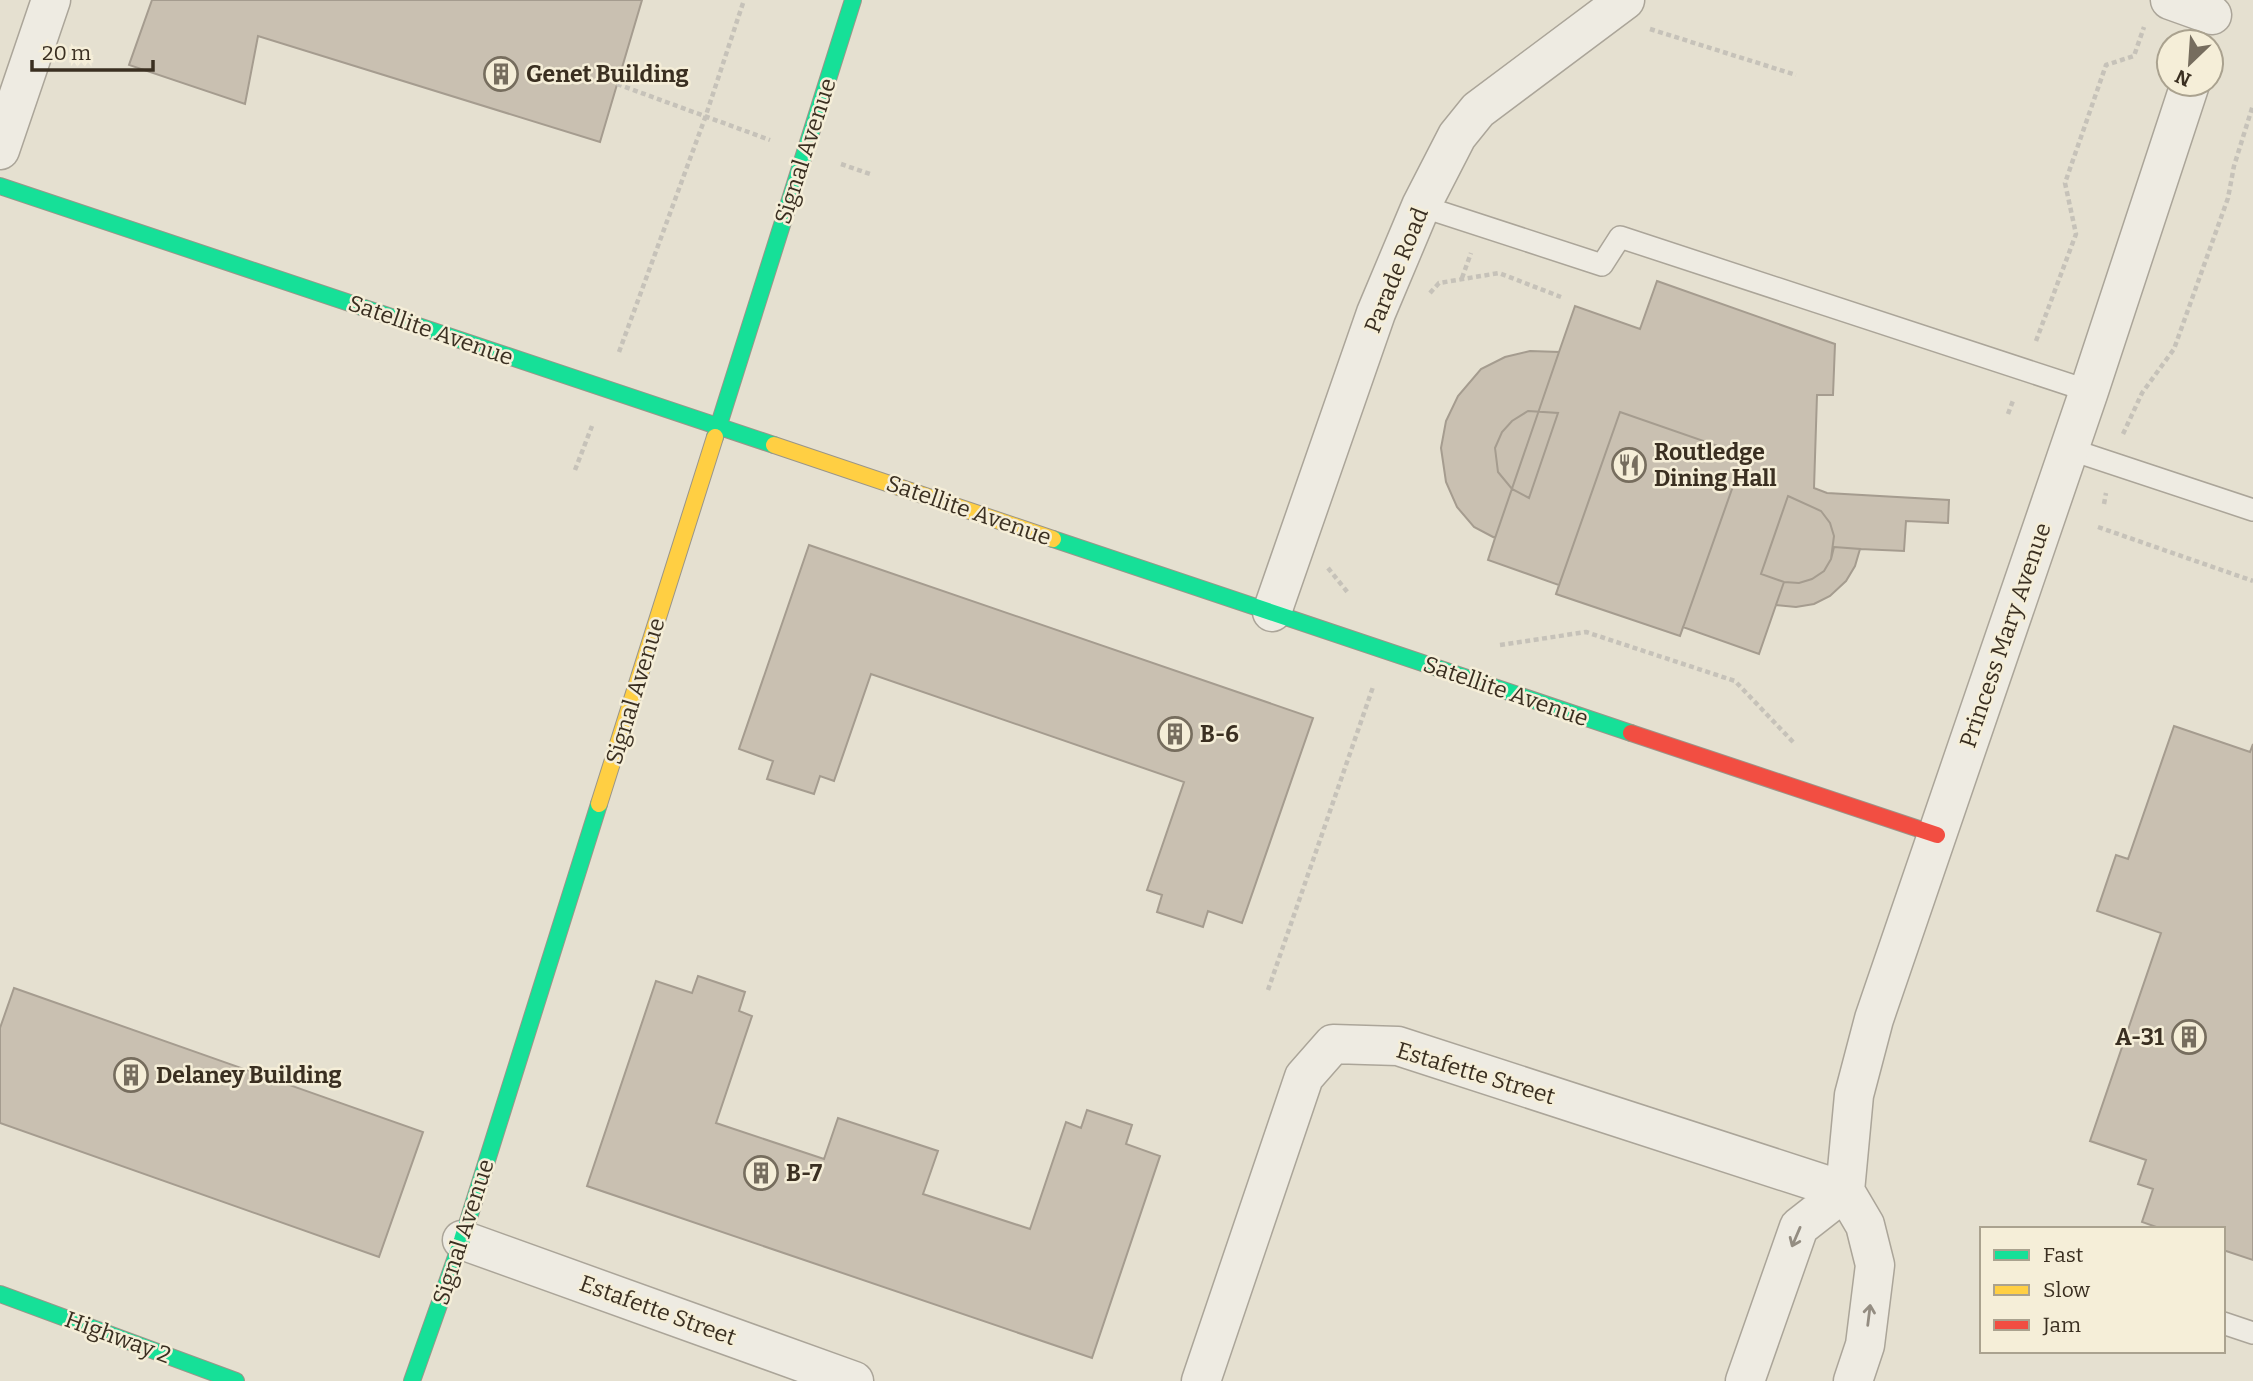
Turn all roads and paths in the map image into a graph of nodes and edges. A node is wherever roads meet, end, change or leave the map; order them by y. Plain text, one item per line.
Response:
1 (51, 0) edge
2 (744, 0) edge
3 (853, 0) edge
4 (2158, 11) edge
5 (1636, 14) edge
6 (2211, 19) edge
7 (1796, 75) dead end
8 (617, 84) dead end
9 (2185, 98) edge
10 (2253, 105) edge
11 (705, 118) junction
12 (0, 150) edge
13 (805, 152) junction
14 (870, 174) dead end
15 (0, 186) edge
16 (1421, 206) junction
17 (1480, 226) junction
18 (1462, 279) junction
19 (1561, 297) dead end
20 (1421, 303) dead end
21 (2034, 346) dead end
22 (606, 389) junction
23 (2089, 391) junction
24 (718, 426) junction
25 (2123, 435) dead end
26 (2069, 449) junction
27 (575, 470) dead end
28 (2253, 510) edge
29 (2098, 527) dead end
30 (1327, 567) dead end
31 (2253, 581) edge
32 (1362, 598) dead end
33 (1272, 612) junction
34 (1499, 646) dead end
35 (1386, 650) junction
36 (1795, 744) dead end
37 (1937, 835) junction
38 (1268, 990) dead end
39 (1844, 1191) junction
40 (462, 1240) junction
41 (0, 1294) edge
42 (2225, 1324) edge
43 (2253, 1333) edge
44 (236, 1381) edge
45 (412, 1381) edge
46 (855, 1381) edge
47 (1201, 1381) edge
48 (1745, 1381) edge
49 (1853, 1381) edge

1 - 12 street
2 - 11 path
3 - 13 street, Signal Avenue
4 - 6 street
4 - 21 path
5 - 7 path
5 - 16 street, Parade Road
8 - 11 path
9 - 23 street, Princess Mary Avenue
10 - 25 path
11 - 13 path
11 - 22 path
13 - 14 path
13 - 24 street, Signal Avenue
15 - 22 street, Satellite Avenue
16 - 17 lane
16 - 33 street, Parade Road
17 - 18 path
17 - 23 lane
18 - 19 path
18 - 20 path
22 - 24 street, Satellite Avenue
22 - 27 path
23 - 26 street, Princess Mary Avenue
24 - 33 street, Satellite Avenue
24 - 40 street, Signal Avenue
26 - 28 lane
26 - 37 street, Princess Mary Avenue
29 - 31 path
30 - 32 path
33 - 35 street, Satellite Avenue
34 - 36 path
35 - 37 street, Satellite Avenue
35 - 38 path
37 - 39 street, Princess Mary Avenue
39 - 47 street, Estafette Street
39 -> 48 street
49 -> 39 street
40 - 45 street, Signal Avenue
40 - 46 street, Estafette Street
41 - 44 street, Highway 2
42 - 43 lane

